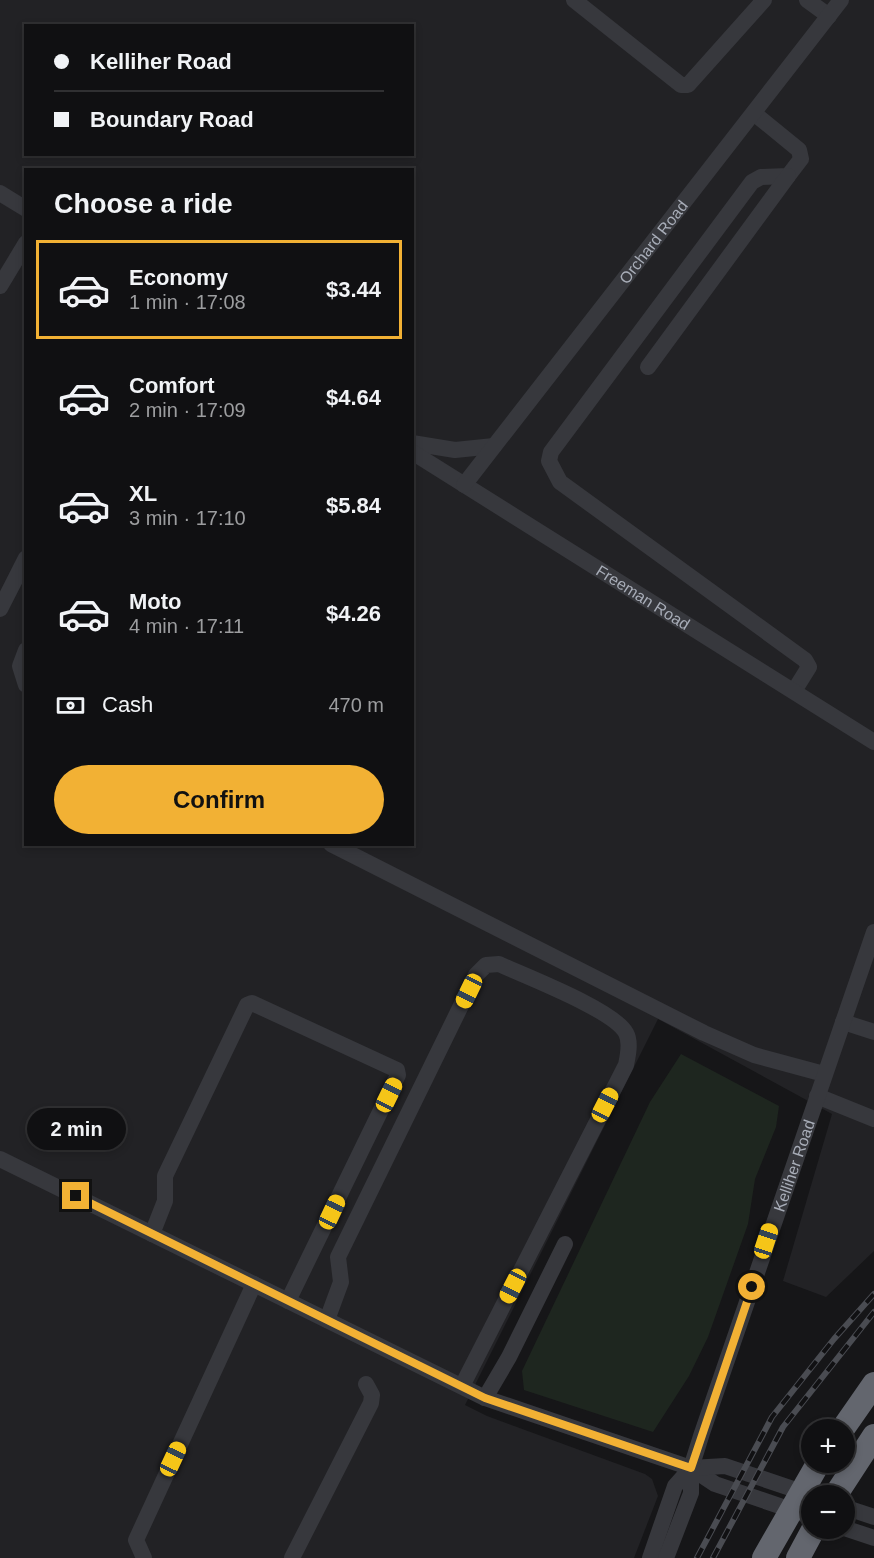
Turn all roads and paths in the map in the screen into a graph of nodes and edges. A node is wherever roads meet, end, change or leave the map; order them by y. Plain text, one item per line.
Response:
1 (574, 0) edge
2 (764, 0) edge
3 (807, 0) edge
4 (842, 0) edge
5 (829, 16) junction
6 (755, 114) junction
7 (788, 176) junction
8 (0, 193) edge
9 (24, 208) edge
10 (24, 246) edge
11 (0, 286) edge
12 (648, 367) dead end
13 (414, 444) edge
14 (494, 446) junction
15 (414, 453) edge
16 (464, 485) junction
17 (24, 562) edge
18 (0, 609) edge
19 (24, 655) edge
20 (24, 679) edge
21 (794, 691) junction
22 (874, 742) edge
23 (336, 846) edge
24 (874, 932) edge
25 (843, 1022) junction
26 (874, 1032) edge
27 (824, 1074) junction
28 (817, 1096) junction
29 (874, 1119) edge
30 (0, 1159) edge
31 (152, 1234) junction
32 (565, 1244) dead end
33 (254, 1284) junction
34 (288, 1301) junction
35 (327, 1320) junction
36 (366, 1384) dead end
37 (874, 1384) edge
38 (462, 1386) junction
39 (485, 1398) junction
40 (850, 1419) edge
41 (874, 1436) edge
42 (691, 1468) junction
43 (813, 1473) edge
44 (842, 1485) edge
45 (801, 1492) edge
46 (801, 1513) edge
47 (855, 1532) edge
48 (874, 1538) edge
49 (808, 1539) edge
50 (144, 1558) edge
51 (292, 1558) edge
52 (650, 1558) edge
53 (666, 1558) edge
54 (764, 1558) edge
55 (798, 1558) edge

1 - 2 street
3 - 5 street
4 - 5 street, Orchard Road
5 - 6 street, Orchard Road
6 - 7 street
6 - 14 street, Orchard Road
7 - 12 street
7 - 21 street
8 - 9 street
10 - 11 street
13 - 14 street
14 - 16 street, Orchard Road
15 - 16 street, Freeman Road
16 - 21 street, Freeman Road
17 - 18 street
19 - 20 street
21 - 22 street, Freeman Road
23 - 27 street
24 - 25 street, Kelliher Road
25 - 26 street
25 - 27 street, Kelliher Road
27 - 28 street, Kelliher Road
28 - 29 street
28 - 42 street, Kelliher Road
30 - 31 street
31 - 33 street
31 - 34 street
32 - 39 street
33 - 34 street
33 - 50 street
34 - 35 street
35 - 38 street
35 - 38 street
36 - 51 street
37 - 40 highway
38 - 39 street
39 - 42 street
41 - 44 highway
42 - 45 street
42 - 46 street
42 - 52 street, Kelliher Road
42 - 53 street, Kelliher Road
43 - 54 highway
47 - 48 street
49 - 55 highway

